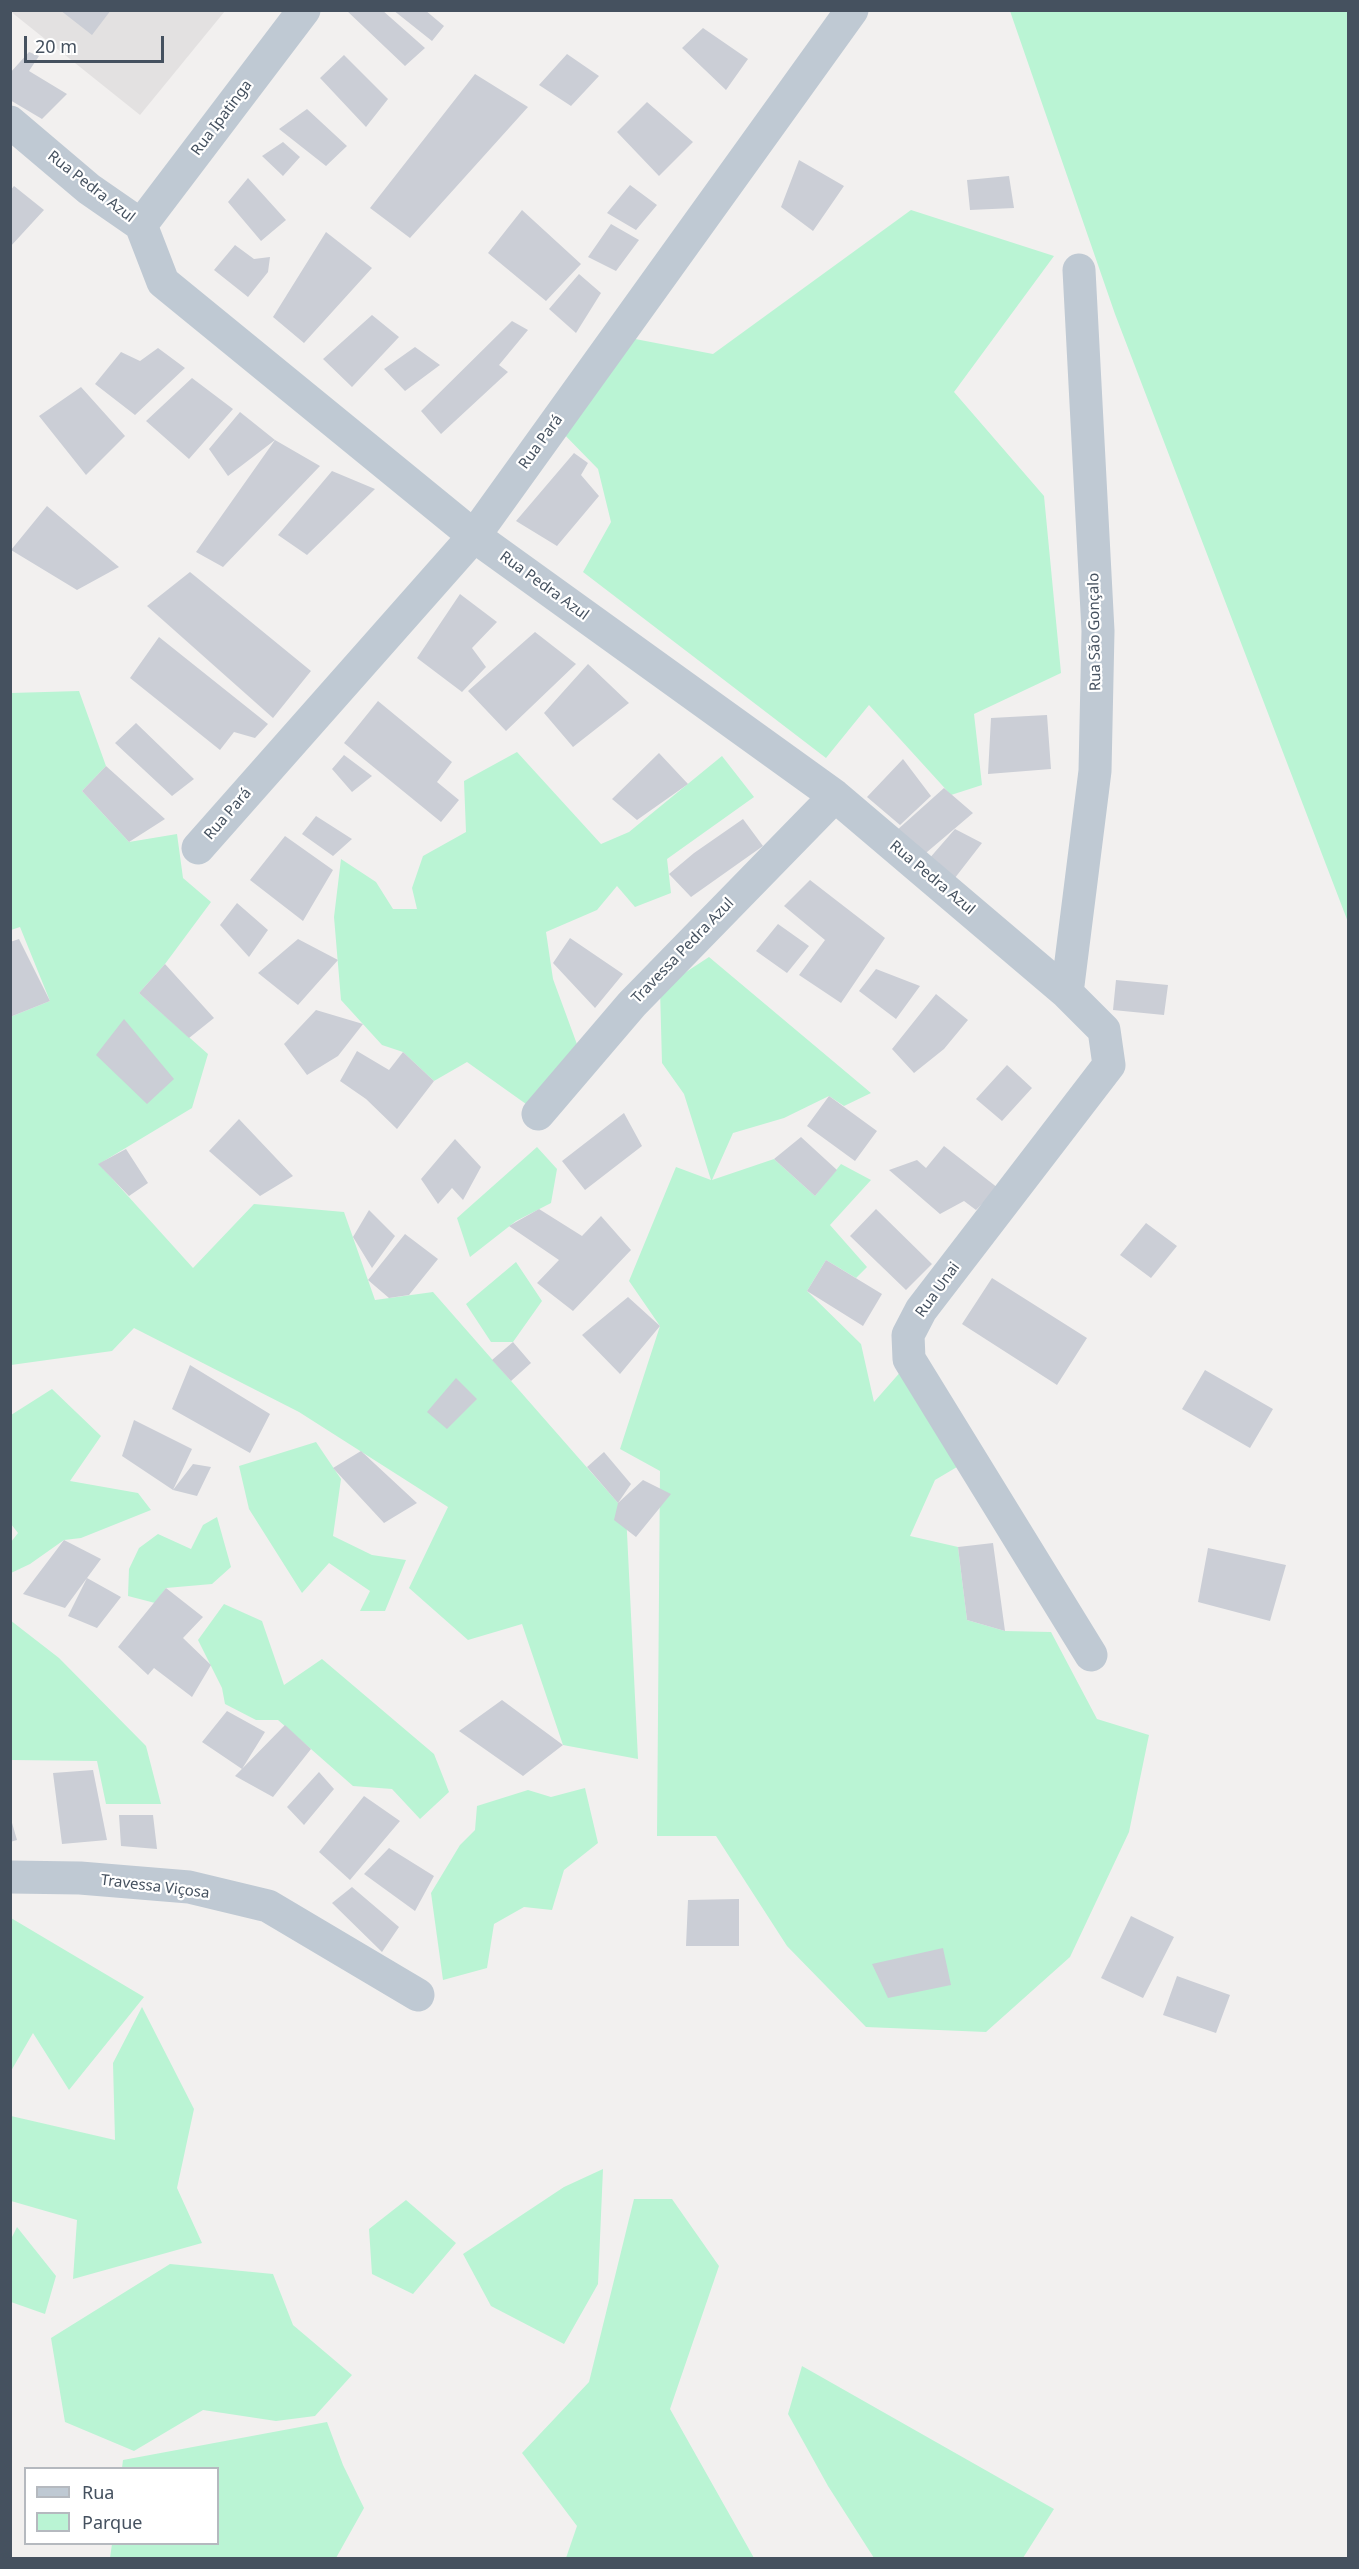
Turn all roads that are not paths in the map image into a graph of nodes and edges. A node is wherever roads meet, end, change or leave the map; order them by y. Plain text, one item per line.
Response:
1 (304, 10) edge
2 (852, 10) edge
3 (10, 122) edge
4 (141, 225) junction
5 (1079, 270) dead end
6 (474, 536) junction
7 (836, 796) junction
8 (198, 848) dead end
9 (1066, 993) junction
10 (1104, 1030) joint
11 (538, 1114) dead end
12 (1091, 1654) dead end
13 (10, 1877) edge
14 (418, 1995) dead end

1 - 4 street, Rua Ipatinga
2 - 6 street, Rua Pará
3 - 4 street, Rua Pedra Azul
4 - 6 street, Rua Pedra Azul
5 - 9 street, Rua São Gonçalo
6 - 7 street, Rua Pedra Azul
6 - 8 street, Rua Pará
7 - 9 street, Rua Pedra Azul
7 - 11 street, Travessa Pedra Azul
9 - 10 street, Rua Pedra Azul
10 - 12 street, Rua Unai
13 - 14 street, Travessa Viçosa

